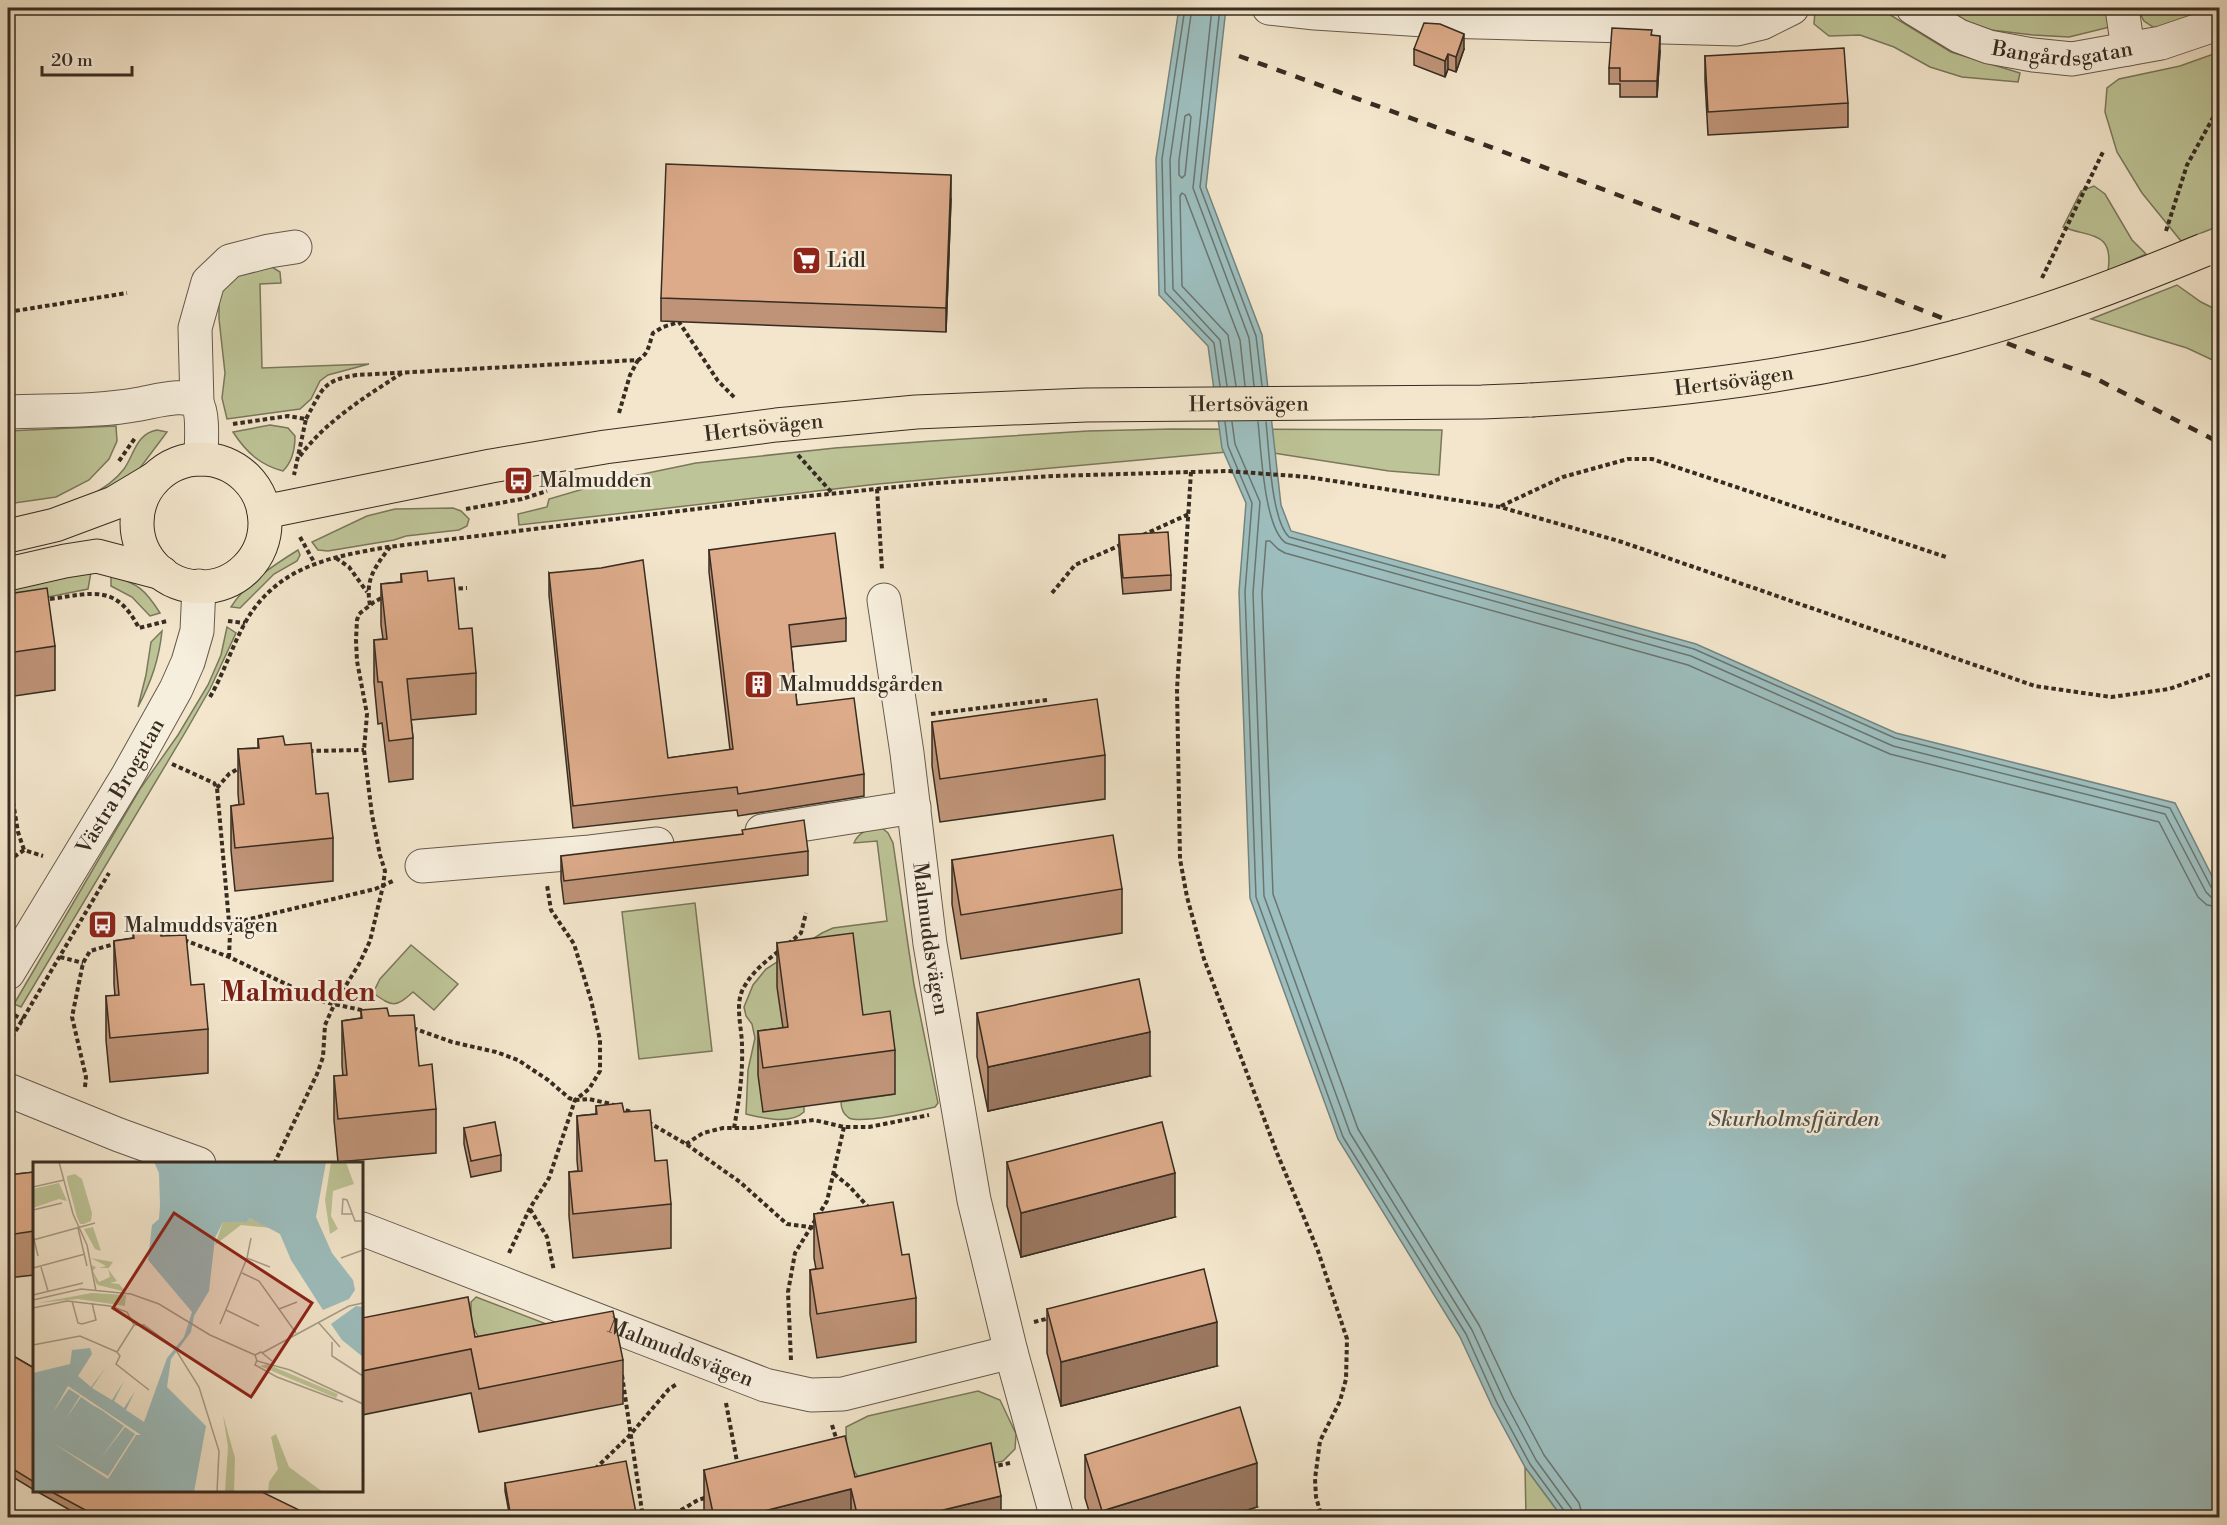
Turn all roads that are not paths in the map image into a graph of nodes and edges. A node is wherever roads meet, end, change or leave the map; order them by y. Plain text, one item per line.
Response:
1 (1269, 8) edge
2 (1791, 8) edge
3 (1913, 8) edge
4 (2121, 8) edge
5 (2220, 23) edge
6 (2128, 49) junction
7 (295, 247) dead end
8 (2212, 247) edge
9 (8, 412) edge
10 (200, 431) junction
11 (154, 479) junction
12 (277, 509) junction
13 (8, 536) edge
14 (162, 573) junction
15 (8, 574) edge
16 (199, 586) junction
17 (884, 600) road end
18 (914, 807) junction
19 (735, 835) edge
20 (690, 840) edge
21 (422, 866) road end
22 (8, 973) edge
23 (8, 1090) edge
24 (193, 1162) edge
25 (363, 1229) edge
26 (1011, 1352) junction
27 (1057, 1518) edge

1 - 2 street
3 - 6 street, Bangårdsgatan
4 - 6 street
5 - 6 street, Bangårdsgatan
7 - 10 street
8 - 12 main road, Hertsövägen, bridge
9 - 10 street
10 - 11 main road
10 - 12 main road
11 - 13 main road
11 - 14 main road
12 - 16 main road
14 - 15 main road
14 - 16 main road
16 - 22 street, Västra Brogatan
17 - 18 street, Malmuddsvägen
18 - 19 street
18 - 26 street, Malmuddsvägen
20 - 21 street
23 - 24 street
25 - 26 street, Malmuddsvägen
26 - 27 street, Malmuddsvägen

